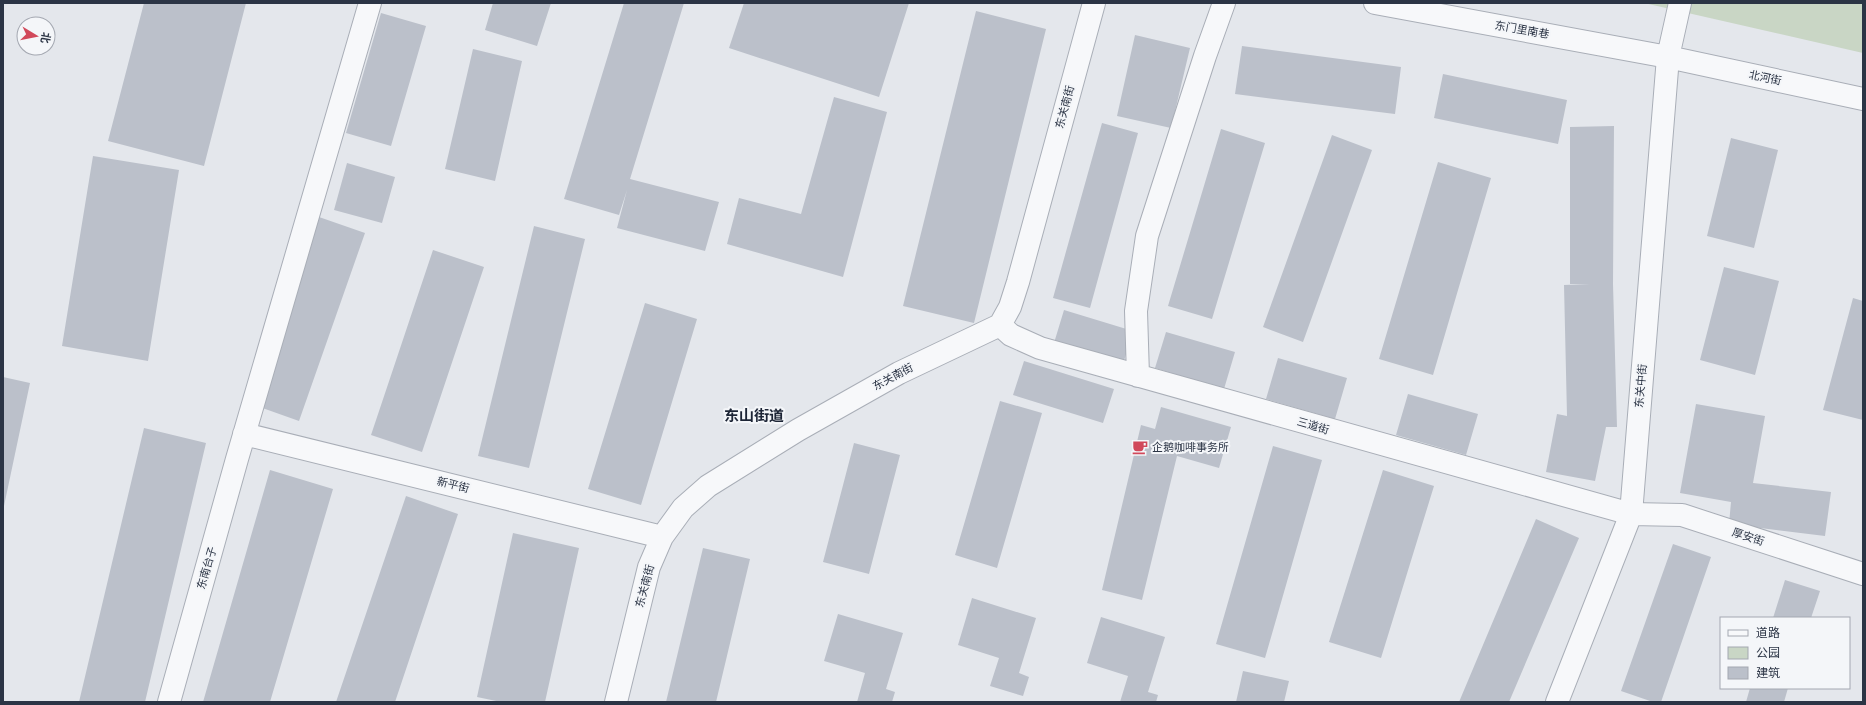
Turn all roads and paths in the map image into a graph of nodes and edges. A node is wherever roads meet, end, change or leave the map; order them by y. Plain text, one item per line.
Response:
1 (370, 3) edge
2 (1094, 3) edge
3 (1224, 3) edge
4 (1375, 3) edge
5 (1680, 3) edge
6 (1668, 57) junction
7 (1863, 99) edge
8 (1000, 325) junction
9 (1138, 376) junction
10 (244, 434) junction
11 (1631, 514) junction
12 (662, 537) junction
13 (1863, 574) edge
14 (170, 702) edge
15 (616, 702) edge
16 (1558, 702) edge

1 - 10 street, 东南台子
2 - 8 street, 东关南街
3 - 9 street
4 - 6 street, 东门里南巷
5 - 6 street, 东关中街
6 - 7 street, 北河街
6 - 11 street, 东关中街
8 - 9 street, 三道街
8 - 12 street, 东关南街
9 - 11 street, 三道街
10 - 12 street, 新平街
10 - 14 street, 东南台子
11 - 13 street, 厚安街
11 - 16 street, 东关中街
12 - 15 street, 东关南街

